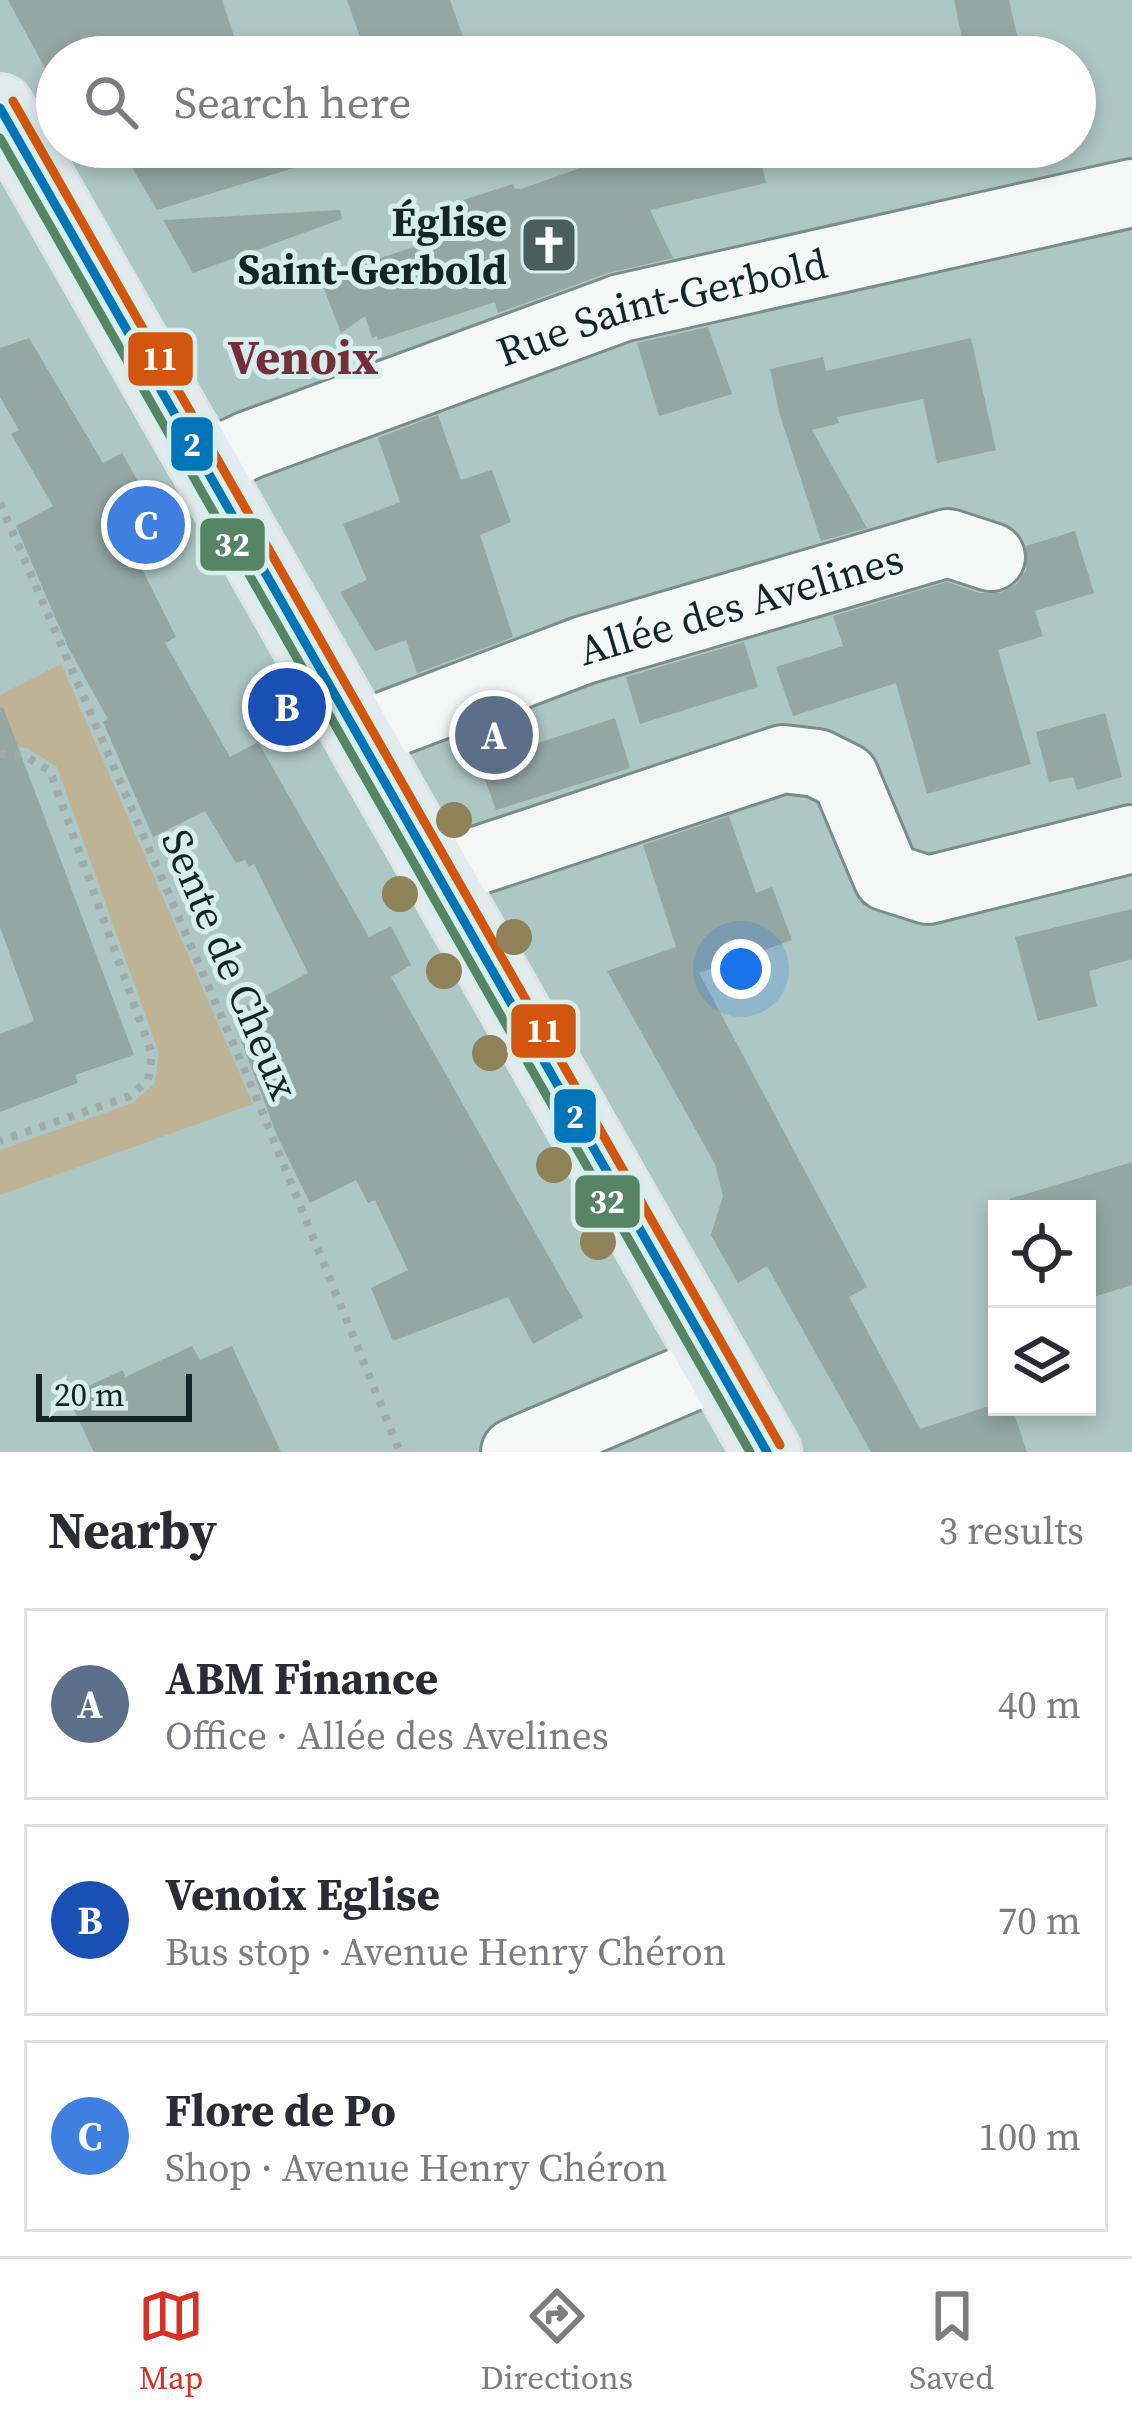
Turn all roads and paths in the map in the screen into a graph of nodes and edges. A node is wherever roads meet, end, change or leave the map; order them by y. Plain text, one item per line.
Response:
1 (0, 107) edge
2 (1132, 193) edge
3 (204, 466) junction
4 (0, 503) edge
5 (991, 557) dead end
6 (358, 736) junction
7 (0, 754) edge
8 (1132, 839) edge
9 (437, 874) junction
10 (0, 1141) edge
11 (717, 1366) junction
12 (400, 1452) edge
13 (515, 1452) edge
14 (766, 1452) edge

1 - 3 main road
2 - 3 street, Rue Saint-Gerbold
3 - 6 main road
4 - 12 path, Sente de Cheux
5 - 6 street, Allée des Avelines
6 - 9 main road
7 - 10 path
8 - 9 street
9 - 11 main road
11 - 13 street
11 - 14 main road

